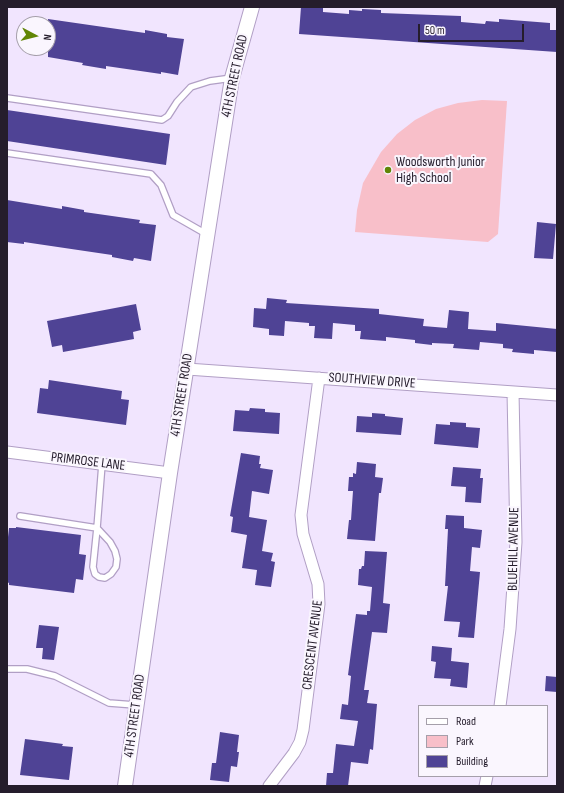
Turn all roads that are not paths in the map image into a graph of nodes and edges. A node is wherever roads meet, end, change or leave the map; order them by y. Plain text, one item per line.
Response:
1 (252, 7) edge
2 (232, 78) junction
3 (7, 98) edge
4 (7, 153) edge
5 (208, 235) junction
6 (187, 369) junction
7 (319, 378) junction
8 (513, 392) junction
9 (557, 395) edge
10 (7, 452) edge
11 (102, 464) junction
12 (170, 473) junction
13 (20, 516) dead end
14 (97, 528) junction
15 (7, 669) edge
16 (136, 705) junction
17 (500, 705) edge
18 (125, 786) edge
19 (270, 786) edge

1 - 2 street, 4TH STREET ROAD
2 - 3 lane
2 - 5 street, 4TH STREET ROAD
4 - 5 lane
5 - 6 street, 4TH STREET ROAD
6 - 7 street, SOUTHVIEW DRIVE
6 - 12 street, 4TH STREET ROAD
7 - 8 street, SOUTHVIEW DRIVE
7 - 19 street, CRESCENT AVENUE
8 - 9 street, SOUTHVIEW DRIVE
8 - 17 street, BLUEHILL AVENUE
10 - 11 street, PRIMROSE LANE
11 - 12 street, PRIMROSE LANE
11 - 14 lane
12 - 16 street, 4TH STREET ROAD
13 - 14 lane
14 - 14 lane
15 - 16 lane
16 - 18 street, 4TH STREET ROAD

